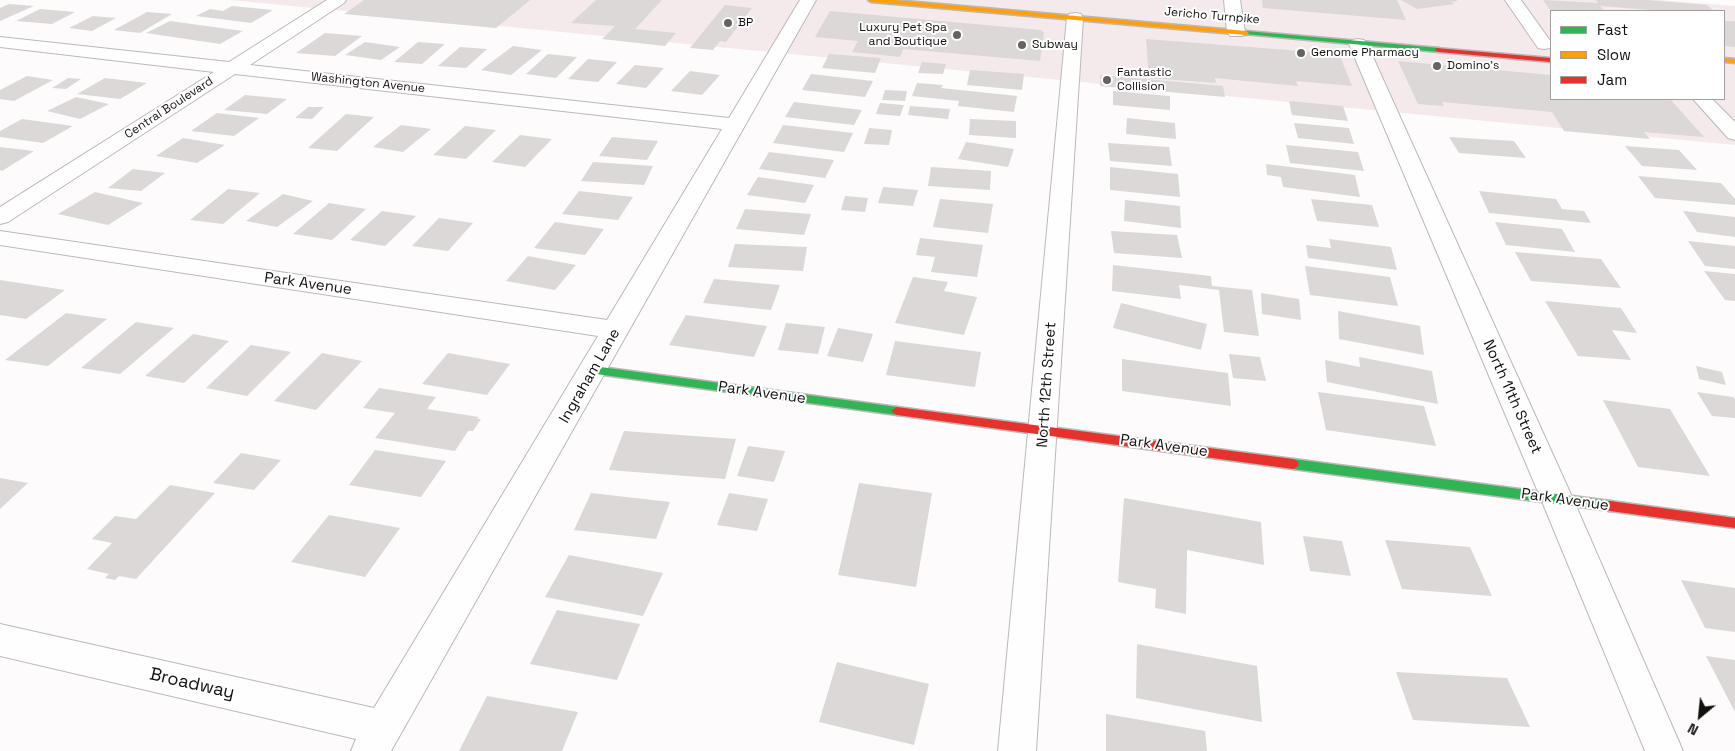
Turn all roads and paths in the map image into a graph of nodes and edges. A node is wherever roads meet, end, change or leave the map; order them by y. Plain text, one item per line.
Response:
1 (338, 0) edge
2 (808, 0) edge
3 (871, 0) edge
4 (1232, 0) edge
5 (1513, 0) edge
6 (949, 3) edge
7 (1149, 14) dead end
8 (1075, 18) junction
9 (1235, 21) junction
10 (0, 42) edge
11 (1525, 43) dead end
12 (1358, 44) junction
13 (1548, 45) edge
14 (1550, 60) edge
15 (231, 68) junction
16 (1703, 100) edge
17 (736, 125) junction
18 (1735, 134) edge
19 (0, 216) edge
20 (0, 238) edge
21 (617, 330) junction
22 (593, 370) junction
23 (1043, 430) junction
24 (1557, 499) junction
25 (1735, 523) edge
26 (0, 640) edge
27 (377, 739) edge
28 (1017, 751) edge
29 (1664, 751) edge

1 - 15 street, Central Boulevard
2 - 17 street, Ingraham Lane
3 - 6 main road, Jericho Turnpike
4 - 9 street
5 - 13 street
6 - 8 main road, Jericho Turnpike
7 - 8 main road
8 - 9 main road, Jericho Turnpike
8 - 23 street, North 12th Street
9 - 12 main road, Jericho Turnpike
10 - 15 street, Washington Avenue
11 - 13 main road
12 - 14 main road, Jericho Turnpike
12 - 24 street, North 11th Street
15 - 17 street, Washington Avenue
15 - 19 street, Central Boulevard
16 - 18 street
17 - 21 street, Ingraham Lane
20 - 21 street, Park Avenue
21 - 22 street, Ingraham Lane
22 - 23 main road, Park Avenue
22 - 27 street, Ingraham Lane
23 - 24 main road, Park Avenue
23 - 28 street, North 12th Street
24 - 25 main road, Park Avenue
24 - 29 street, North 11th Street
26 - 27 street, Broadway

